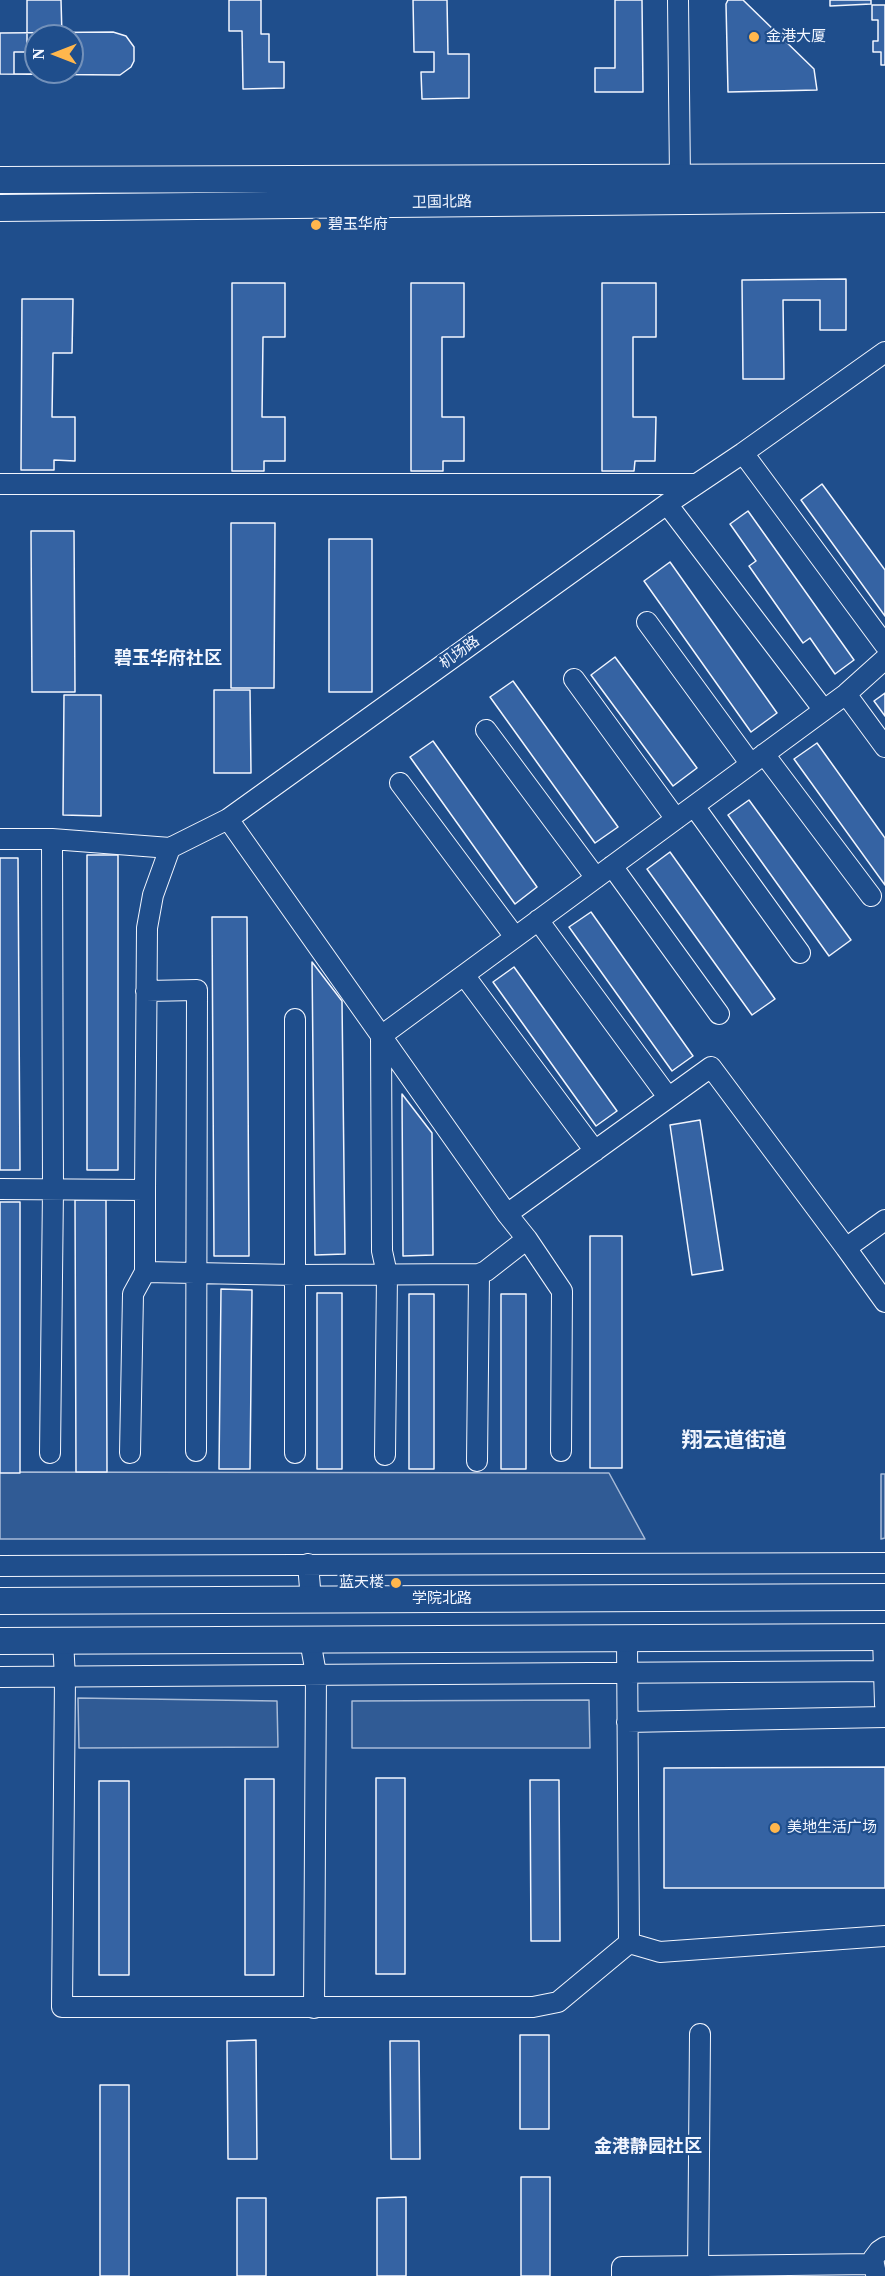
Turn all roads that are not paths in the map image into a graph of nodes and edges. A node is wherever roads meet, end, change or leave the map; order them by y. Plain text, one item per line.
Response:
1 (678, 0) edge
2 (885, 177) edge
3 (680, 178) junction
4 (0, 180) edge
5 (885, 199) edge
6 (0, 208) edge
7 (885, 352) edge
8 (743, 453) junction
9 (0, 484) edge
10 (697, 484) junction
11 (667, 504) junction
12 (646, 622) dead end
13 (885, 645) edge
14 (885, 659) edge
15 (574, 679) dead end
16 (846, 694) junction
17 (823, 709) junction
18 (486, 730) dead end
19 (885, 747) edge
20 (757, 758) junction
21 (400, 783) dead end
22 (694, 806) junction
23 (228, 819) junction
24 (676, 819) junction
25 (0, 839) edge
26 (52, 839) junction
27 (170, 848) junction
28 (604, 872) junction
29 (871, 896) dead end
30 (538, 921) junction
31 (515, 937) junction
32 (800, 953) dead end
33 (464, 975) junction
34 (146, 991) junction
35 (719, 1014) dead end
36 (295, 1019) dead end
37 (381, 1036) junction
38 (668, 1097) junction
39 (595, 1151) junction
40 (0, 1189) edge
41 (53, 1189) junction
42 (145, 1190) junction
43 (507, 1214) junction
44 (885, 1220) edge
45 (527, 1239) junction
46 (846, 1248) junction
47 (145, 1272) junction
48 (196, 1274) junction
49 (387, 1274) junction
50 (479, 1274) junction
51 (295, 1275) junction
52 (885, 1302) edge
53 (196, 1451) dead end
54 (561, 1451) dead end
55 (50, 1453) dead end
56 (130, 1453) dead end
57 (295, 1453) dead end
58 (384, 1455) dead end
59 (477, 1461) dead end
60 (885, 1563) edge
61 (308, 1564) junction
62 (0, 1566) edge
63 (885, 1597) edge
64 (311, 1600) junction
65 (0, 1601) edge
66 (884, 1637) edge
67 (627, 1639) junction
68 (310, 1640) junction
69 (0, 1641) edge
70 (63, 1641) junction
71 (884, 1671) edge
72 (627, 1673) junction
73 (316, 1674) junction
74 (0, 1677) edge
75 (65, 1677) junction
76 (885, 1705) edge
77 (885, 1717) edge
78 (885, 1723) edge
79 (627, 1725) junction
80 (885, 1936) edge
81 (629, 1943) junction
82 (314, 2008) junction
83 (700, 2034) dead end
84 (885, 2247) edge
85 (875, 2270) edge
86 (698, 2271) edge
87 (622, 2276) edge

1 - 3 street
2 - 3 main road, 卫国北路
3 - 4 main road, 卫国北路
5 - 6 main road, 卫国北路
7 - 8 street, 机场路
8 - 10 street, 机场路
8 - 13 street
9 - 10 street
10 - 11 street, 机场路
11 - 17 street
11 - 23 street, 机场路
12 - 20 street
14 - 16 street
15 - 24 street
16 - 17 street
16 - 19 street
17 - 20 street
18 - 28 street
20 - 22 street
20 - 29 street
21 - 31 street
22 - 24 street
22 - 32 street
23 - 27 street, 机场路
23 - 37 street
24 - 28 street
25 - 26 street
26 - 27 street
26 - 41 street
27 - 34 street
28 - 30 street
28 - 35 street
30 - 31 street
30 - 38 street
31 - 33 street
33 - 37 street
33 - 39 street
34 - 42 street
34 - 48 street
36 - 51 street
37 - 43 street
37 - 49 street
38 - 39 street
38 - 46 street
39 - 43 street
40 - 41 street
41 - 42 street
41 - 55 street
42 - 47 street
43 - 45 street
44 - 46 street
45 - 50 street
45 - 54 street
46 - 52 street
47 - 48 street
47 - 56 street
48 - 51 street
48 - 53 street
49 - 50 street
49 - 51 street
49 - 58 street
50 - 59 street
51 - 57 street
60 - 61 street
61 - 62 street
61 - 64 street
63 - 64 main road, 学院北路
64 - 65 main road, 学院北路
64 - 68 main road
66 - 67 main road
66 - 71 street
67 - 68 main road
67 - 72 street
68 - 70 main road
68 - 73 street
69 - 70 main road
70 - 75 street
71 - 72 street
71 - 76 street
72 - 73 street
72 - 79 street
73 - 75 street
73 - 82 street
74 - 75 street
75 - 82 street
77 - 79 street
78 - 79 street
79 - 81 street
80 - 81 street
81 - 82 street
83 - 86 street
84 - 85 street
85 - 86 street
86 - 87 street

